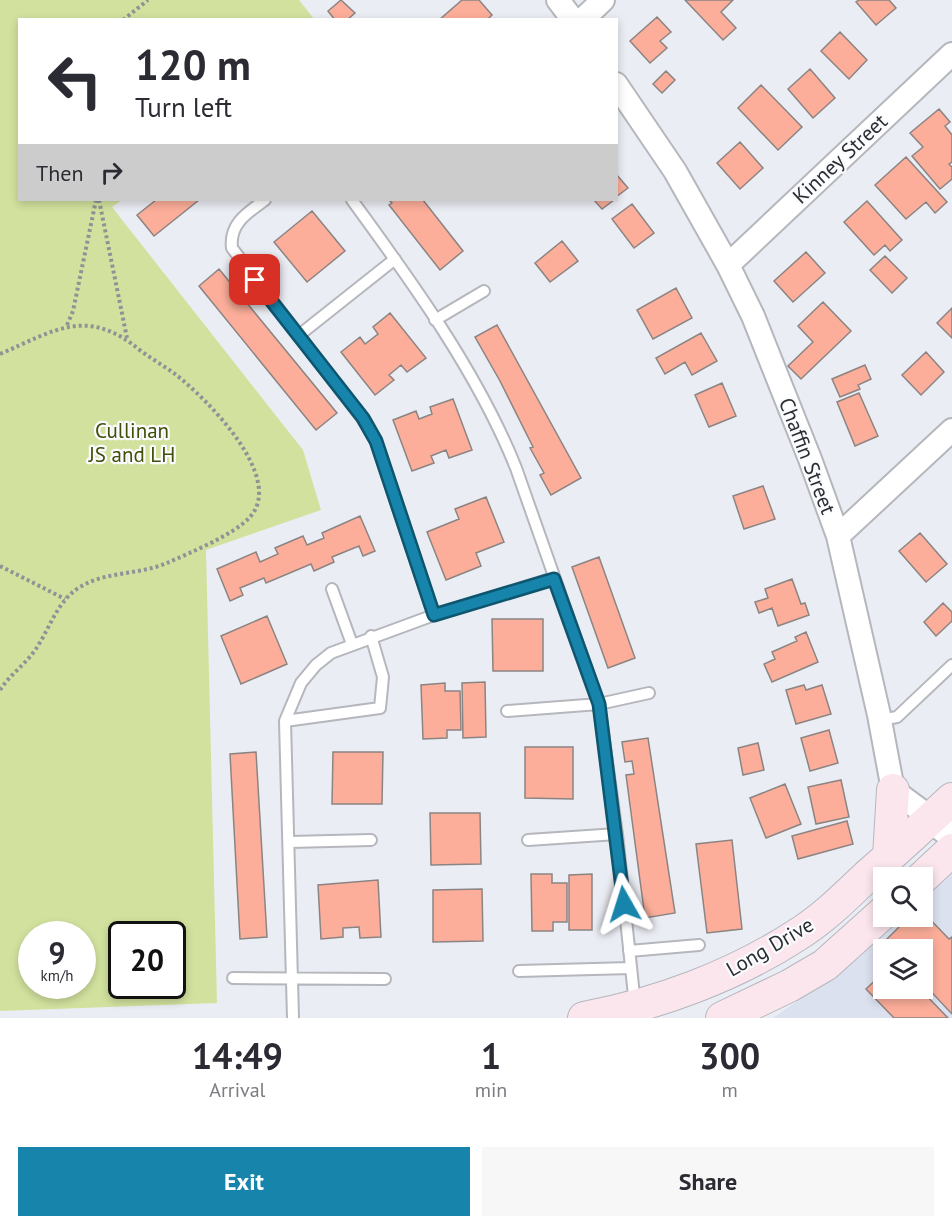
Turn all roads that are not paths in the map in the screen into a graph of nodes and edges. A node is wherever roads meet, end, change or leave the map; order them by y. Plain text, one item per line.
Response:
1 (558, 0) edge
2 (603, 0) edge
3 (572, 18) edge
4 (584, 18) edge
5 (952, 54) edge
6 (618, 87) edge
7 (264, 201) edge
8 (353, 201) edge
9 (395, 259) junction
10 (728, 265) junction
11 (484, 291) dead end
12 (435, 320) junction
13 (298, 336) junction
14 (952, 430) edge
15 (838, 536) junction
16 (554, 579) junction
17 (332, 589) dead end
18 (434, 615) junction
19 (371, 636) junction
20 (352, 644) junction
21 (952, 665) edge
22 (649, 693) dead end
23 (599, 704) junction
24 (507, 711) dead end
25 (880, 720) junction
26 (285, 721) junction
27 (893, 790) junction
28 (945, 817) edge
29 (617, 834) junction
30 (371, 840) dead end
31 (528, 840) dead end
32 (290, 842) junction
33 (952, 850) edge
34 (889, 857) junction
35 (933, 868) edge
36 (873, 922) edge
37 (699, 945) dead end
38 (629, 951) junction
39 (631, 968) junction
40 (519, 971) dead end
41 (233, 978) dead end
42 (292, 978) junction
43 (385, 979) dead end
44 (713, 979) junction
45 (635, 1005) junction
46 (726, 1017) edge
47 (293, 1018) edge
48 (584, 1018) edge

1 - 3 street
2 - 4 street
5 - 10 street, Kinney Street
6 - 10 street, Chaffin Street
7 - 13 lane
8 - 9 lane
9 - 12 lane
9 - 13 lane
10 - 15 street, Chaffin Street
11 - 12 lane
12 - 16 lane
13 - 18 lane
14 - 15 street
15 - 25 street, Chaffin Street
16 - 18 lane
16 - 23 lane
17 - 20 lane
18 - 19 lane
19 - 20 lane
19 - 26 lane
20 - 26 lane
21 - 25 lane
22 - 23 lane
23 - 24 lane
23 - 29 lane
25 - 27 street, Chaffin Street
26 - 32 lane
27 - 28 street
27 - 34 main road
28 - 34 main road, Long Drive
29 - 31 lane
29 - 38 lane
30 - 32 lane
32 - 42 lane
33 - 35 main road
34 - 44 main road, Long Drive
36 - 46 main road, Long Drive
37 - 38 lane
38 - 39 lane
39 - 40 lane
39 - 45 lane
41 - 42 lane
42 - 43 lane
42 - 47 lane
44 - 45 main road, Long Drive
44 - 46 main road
45 - 48 main road, Long Drive

